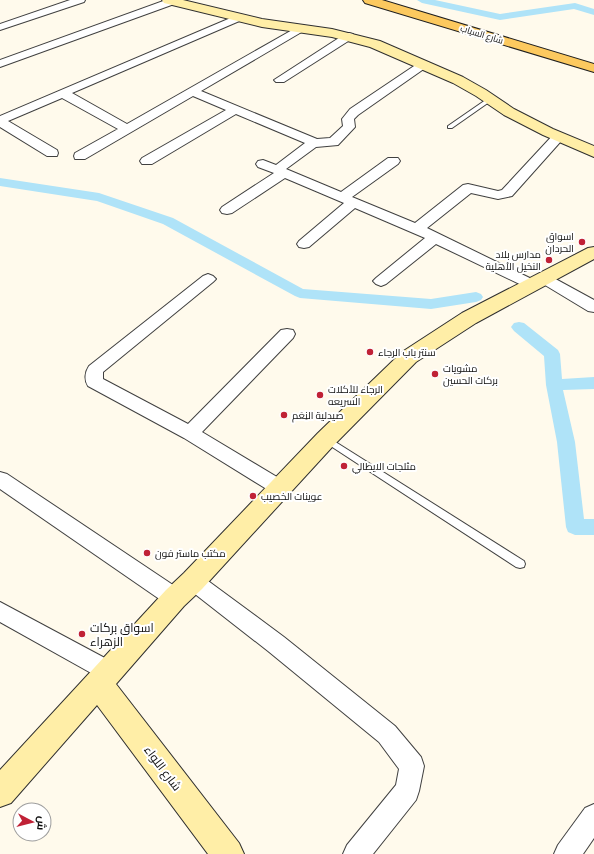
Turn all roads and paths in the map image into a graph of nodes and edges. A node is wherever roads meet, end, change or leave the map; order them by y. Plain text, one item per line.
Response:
1 (80, 0) edge
2 (369, 0) edge
3 (400, 0) edge
4 (171, 1) edge
5 (240, 17) junction
6 (0, 27) edge
7 (301, 28) junction
8 (349, 36) junction
9 (594, 58) edge
10 (0, 64) edge
11 (424, 64) junction
12 (594, 68) edge
13 (280, 80) dead end
14 (192, 91) junction
15 (63, 92) junction
16 (490, 99) junction
17 (236, 109) junction
18 (450, 127) dead end
19 (127, 129) junction
20 (558, 136) junction
21 (313, 143) junction
22 (594, 152) edge
23 (52, 153) dead end
24 (80, 156) dead end
25 (147, 161) dead end
26 (393, 161) dead end
27 (262, 164) dead end
28 (280, 171) junction
29 (347, 200) junction
30 (227, 210) dead end
31 (417, 229) junction
32 (435, 237) junction
33 (304, 244) dead end
34 (594, 252) edge
35 (208, 279) dead end
36 (381, 281) dead end
37 (539, 282) junction
38 (594, 307) edge
39 (287, 334) dead end
40 (190, 433) junction
41 (326, 439) junction
42 (0, 479) edge
43 (280, 488) junction
44 (520, 564) dead end
45 (193, 581) junction
46 (175, 598) junction
47 (0, 611) edge
48 (103, 677) junction
49 (0, 792) edge
50 (593, 820) edge
51 (228, 854) edge
52 (356, 854) edge
53 (567, 854) edge

1 - 6 street
2 - 12 main road, شارع السياب
3 - 9 main road, شارع السياب
4 - 5 street
4 - 10 street
5 - 7 street
5 - 15 street
7 - 8 street
7 - 14 street
8 - 11 street
8 - 13 street
11 - 16 street
11 - 21 street
14 - 17 street
14 - 19 street
15 - 19 street
15 - 23 street
16 - 18 lane
16 - 20 street
17 - 21 street
17 - 25 street
19 - 24 street
20 - 22 street
20 - 31 street
21 - 28 street
26 - 29 street
27 - 28 street
28 - 29 street
28 - 30 street
29 - 31 street
29 - 33 street
31 - 32 street
32 - 36 street
32 - 37 street
34 - 37 street
35 - 40 street
37 - 38 street
37 - 41 street
39 - 40 street
40 - 43 street
41 - 43 street
41 - 44 lane
42 - 46 street
43 - 45 street
45 - 46 street
45 - 52 street
46 - 48 street
47 - 48 street
48 - 49 street
48 - 51 street, شارع اللواء
50 - 53 street

